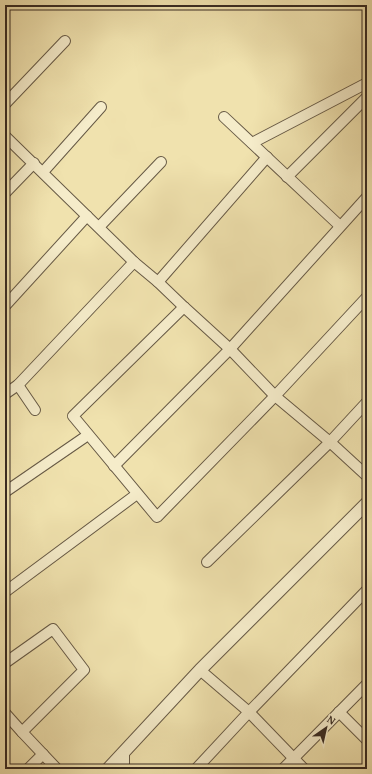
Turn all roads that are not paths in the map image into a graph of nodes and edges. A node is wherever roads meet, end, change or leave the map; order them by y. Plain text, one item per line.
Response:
1 (65, 41) dead end
2 (367, 83) edge
3 (367, 97) edge
4 (5, 104) edge
5 (101, 107) dead end
6 (224, 117) dead end
7 (5, 136) edge
8 (252, 143) junction
9 (267, 157) junction
10 (161, 162) dead end
11 (34, 163) junction
12 (43, 172) junction
13 (287, 177) junction
14 (5, 193) edge
15 (367, 197) edge
16 (87, 216) junction
17 (340, 226) junction
18 (99, 227) junction
19 (134, 262) junction
20 (158, 282) junction
21 (367, 297) edge
22 (5, 306) edge
23 (184, 307) junction
24 (230, 349) junction
25 (18, 385) junction
26 (5, 394) edge
27 (275, 396) junction
28 (367, 402) edge
29 (35, 410) dead end
30 (88, 435) junction
31 (330, 442) junction
32 (114, 466) junction
33 (367, 476) edge
34 (5, 492) edge
35 (137, 494) junction
36 (367, 503) edge
37 (207, 562) dead end
38 (367, 590) edge
39 (5, 592) edge
40 (5, 663) edge
41 (200, 670) junction
42 (366, 686) edge
43 (249, 712) junction
44 (339, 712) junction
45 (5, 713) edge
46 (22, 732) junction
47 (367, 740) edge
48 (124, 752) junction
49 (43, 754) junction
50 (293, 759) junction
51 (28, 769) edge
52 (57, 769) edge
53 (108, 769) edge
54 (124, 769) edge
55 (196, 769) edge
56 (283, 769) edge
57 (304, 769) edge

1 - 4 street
2 - 8 street
3 - 13 street
5 - 12 street
6 - 8 street
7 - 11 street
8 - 9 street
9 - 13 street
9 - 20 street
10 - 18 street
11 - 12 street
11 - 14 street
12 - 16 street
13 - 17 street
15 - 17 street
16 - 18 street
16 - 22 street
17 - 24 street
18 - 19 street
19 - 20 street
19 - 25 street
20 - 23 street
21 - 27 street
23 - 24 street
23 - 30 street
24 - 27 street
24 - 32 street
25 - 26 street
25 - 29 street
27 - 31 street
27 - 35 street
28 - 31 street
30 - 32 street
30 - 34 street
31 - 33 street
31 - 37 street
32 - 35 street
35 - 39 street
36 - 41 street
38 - 43 street
40 - 46 street
41 - 43 street
41 - 48 street
42 - 44 street
43 - 50 street
43 - 55 street
44 - 47 street
44 - 50 street
45 - 46 street
46 - 49 street
48 - 53 street
48 - 54 street
49 - 51 street
49 - 52 street
50 - 56 street
50 - 57 street

